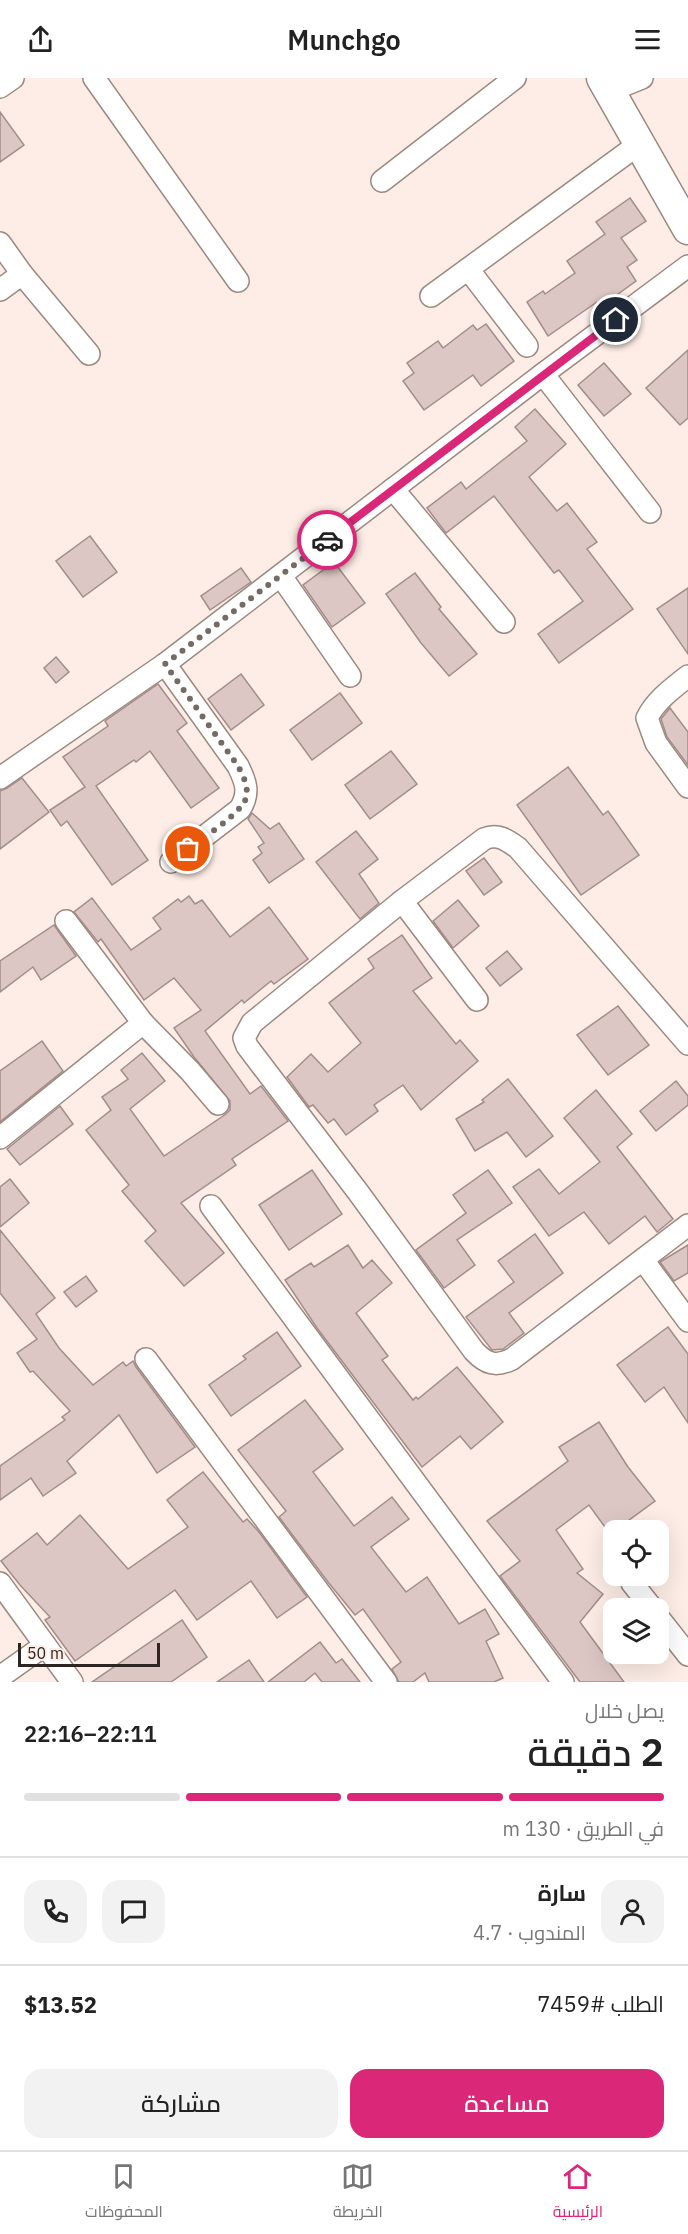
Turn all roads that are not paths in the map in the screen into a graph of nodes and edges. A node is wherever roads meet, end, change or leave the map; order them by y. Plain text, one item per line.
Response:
1 (13, 78) edge
2 (94, 78) edge
3 (515, 78) edge
4 (642, 78) edge
5 (606, 85) edge
6 (0, 87) edge
7 (639, 144) junction
8 (382, 181) dead end
9 (688, 229) edge
10 (0, 243) edge
11 (688, 266) edge
12 (468, 269) junction
13 (22, 274) junction
14 (238, 282) dead end
15 (0, 290) edge
16 (431, 296) dead end
17 (527, 346) dead end
18 (89, 354) dead end
19 (543, 374) junction
20 (393, 489) junction
21 (650, 512) dead end
22 (281, 576) junction
23 (504, 622) dead end
24 (165, 664) junction
25 (351, 676) dead end
26 (688, 676) edge
27 (0, 778) edge
28 (688, 787) edge
29 (171, 862) dead end
30 (402, 901) junction
31 (66, 921) dead end
32 (477, 1000) dead end
33 (143, 1023) junction
34 (688, 1044) edge
35 (218, 1104) dead end
36 (0, 1138) edge
37 (211, 1206) dead end
38 (688, 1225) edge
39 (643, 1260) junction
40 (688, 1321) edge
41 (146, 1359) dead end
42 (0, 1583) edge
43 (634, 1586) edge
44 (644, 1598) edge
45 (669, 1631) edge
46 (45, 1645) junction
47 (688, 1655) edge
48 (0, 1677) edge
49 (72, 1682) edge
50 (386, 1682) edge
51 (563, 1682) edge

1 - 6 street
2 - 14 street
3 - 8 street
4 - 5 street
5 - 7 main road
7 - 9 main road
7 - 12 street
10 - 13 street
11 - 19 street
12 - 16 street
12 - 17 street
13 - 15 street
13 - 18 street
19 - 20 street
19 - 21 street
20 - 22 street
20 - 23 street
22 - 24 street
22 - 25 street
24 - 27 street
24 - 29 street
26 - 28 street
30 - 32 street
30 - 34 street
30 - 39 street
31 - 33 street
33 - 35 street
33 - 36 street
37 - 51 street
38 - 39 street
39 - 40 street
41 - 50 street
42 - 46 street
43 - 44 street
45 - 47 street
46 - 48 street
46 - 49 street

